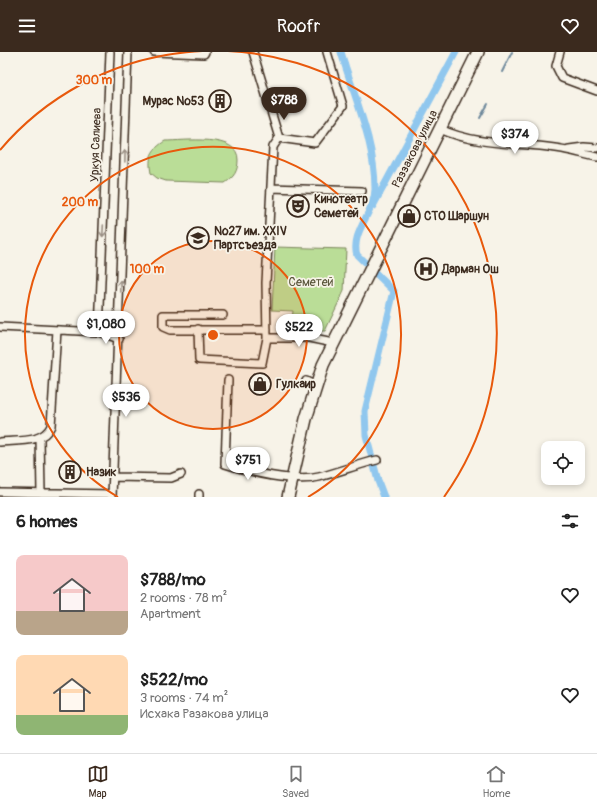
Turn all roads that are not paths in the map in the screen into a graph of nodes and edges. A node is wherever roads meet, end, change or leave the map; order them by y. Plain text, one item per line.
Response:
1 (110, 52) edge
2 (128, 52) edge
3 (154, 52) edge
4 (205, 52) edge
5 (253, 52) edge
6 (327, 52) edge
7 (478, 52) edge
8 (560, 52) edge
9 (597, 91) edge
10 (440, 129) junction
11 (279, 138) junction
12 (597, 148) edge
13 (567, 150) junction
14 (597, 157) edge
15 (271, 188) junction
16 (362, 190) dead end
17 (223, 314) dead end
18 (0, 327) edge
19 (198, 329) junction
20 (57, 330) junction
21 (267, 330) junction
22 (99, 332) junction
23 (267, 338) junction
24 (119, 339) junction
25 (333, 343) junction
26 (228, 380) dead end
27 (306, 382) dead end
28 (316, 386) junction
29 (40, 438) junction
30 (0, 442) edge
31 (377, 460) dead end
32 (181, 474) dead end
33 (292, 477) junction
34 (113, 478) junction
35 (0, 492) edge
36 (45, 495) edge
37 (112, 495) edge
38 (288, 497) edge

1 -> 22 street, Уркуя Салиева
24 -> 2 street
3 - 4 street
5 - 11 street
6 - 11 street
7 - 10 main road, Раззакова улица
8 - 9 street
10 - 13 street
10 - 25 main road, Раззакова улица
11 - 15 street
12 - 13 street
13 - 14 street
15 - 16 street
15 - 21 street
17 - 19 street
18 - 20 street
19 - 21 street
19 - 23 street
20 - 22 street
20 - 29 street
21 - 23 street
22 - 24 street
23 - 25 street
24 - 34 street
25 - 28 main road, Раззакова улица
26 - 33 street
27 - 28 street
28 - 33 main road, Раззакова улица
29 - 30 street
29 - 36 street
31 - 33 street
32 - 34 street
33 - 38 main road, Раззакова улица
34 - 37 street
35 - 36 street
36 - 37 street

